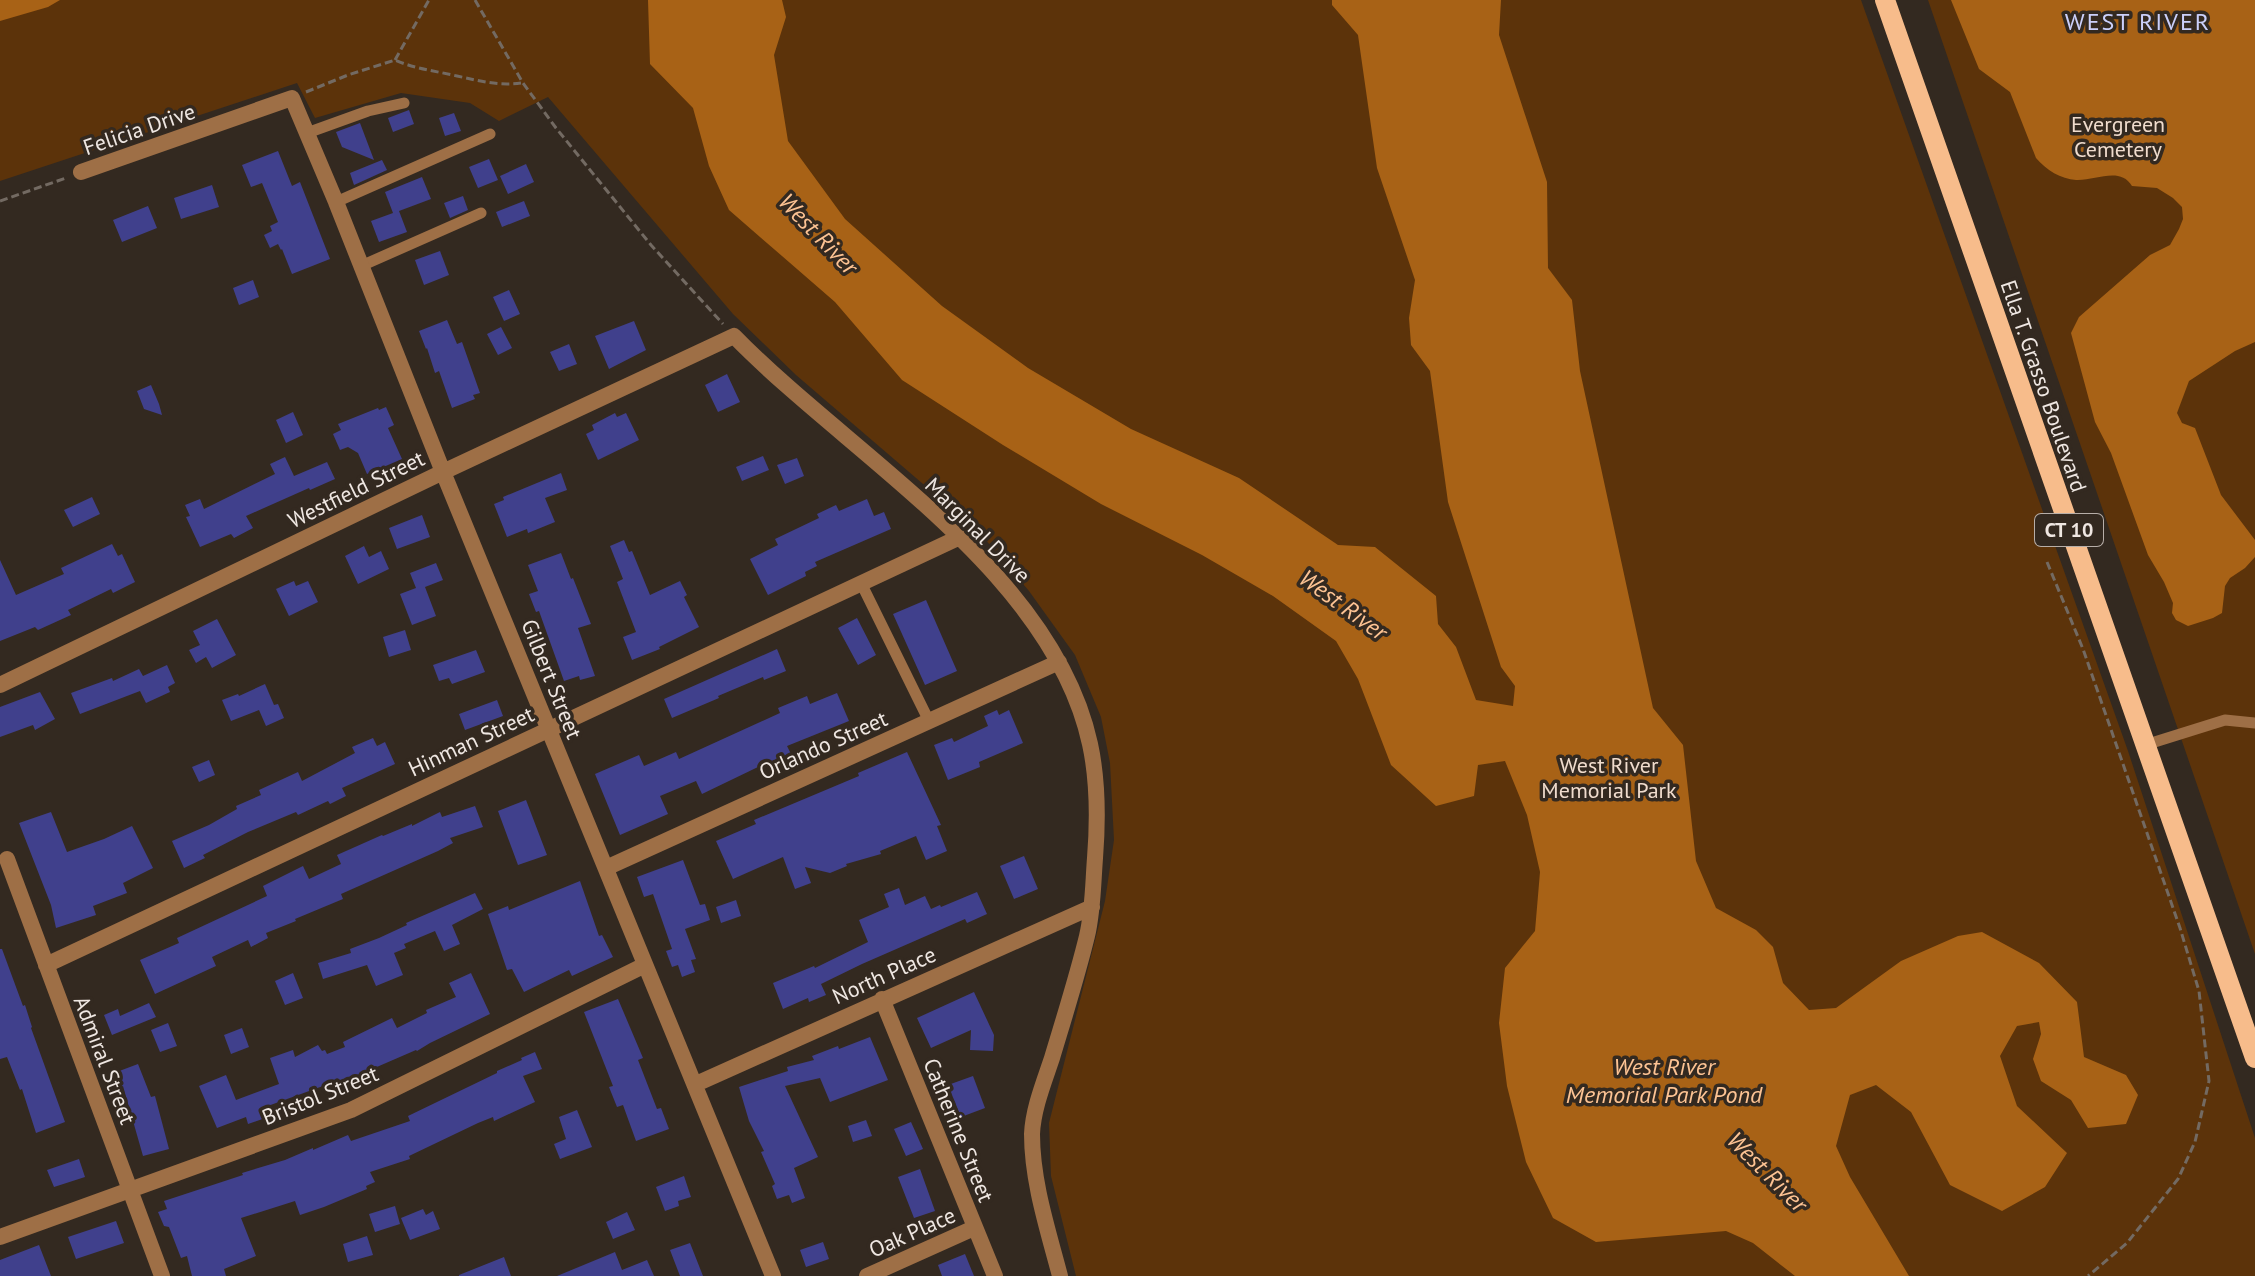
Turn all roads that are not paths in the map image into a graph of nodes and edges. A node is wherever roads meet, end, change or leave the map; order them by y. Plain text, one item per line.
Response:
1 (1885, 0) edge
2 (292, 98) joint
3 (404, 103) dead end
4 (307, 133) junction
5 (490, 134) dead end
6 (81, 172) road end
7 (336, 202) junction
8 (481, 213) dead end
9 (361, 266) junction
10 (734, 336) joint
11 (443, 472) junction
12 (960, 537) junction
13 (862, 585) junction
14 (1059, 662) junction
15 (0, 685) edge
16 (929, 721) junction
17 (2255, 723) edge
18 (548, 728) junction
19 (2145, 745) junction
20 (7, 859) dead end
21 (606, 868) junction
22 (1092, 907) junction
23 (46, 965) junction
24 (645, 965) junction
25 (882, 999) junction
26 (2255, 1058) edge
27 (696, 1084) junction
28 (131, 1190) junction
29 (974, 1228) junction
30 (0, 1237) edge
31 (162, 1276) edge
32 (773, 1276) edge
33 (867, 1276) edge
34 (995, 1276) edge
35 (1060, 1276) edge

1 - 19 main road, Ella T. Grasso Boulevard / CT 10
2 - 4 street, Gilbert Street
2 - 6 street, Felicia Drive
3 - 4 lane
4 - 7 street, Gilbert Street
5 - 7 lane
7 - 9 street, Gilbert Street
8 - 9 lane
9 - 11 street, Gilbert Street
10 - 11 street, Westfield Street
10 - 12 street, Marginal Drive
11 - 15 street, Westfield Street
11 - 18 street, Gilbert Street
12 - 13 street, Hinman Street
12 - 14 street, Marginal Drive
13 - 16 lane
13 - 18 street, Hinman Street
14 - 16 street, Orlando Street
14 - 22 street, Marginal Drive
16 - 21 street, Orlando Street
17 - 19 lane
18 - 21 street, Gilbert Street
18 - 23 street, Hinman Street
19 - 26 main road, Ella T. Grasso Boulevard / CT 10
20 - 23 street, Admiral Street
21 - 24 street, Gilbert Street
22 - 25 street, North Place
22 - 35 street, Marginal Drive
23 - 28 street, Admiral Street
24 - 27 street, Gilbert Street
24 - 28 street, Bristol Street
25 - 27 street, North Place
25 - 29 street, Catherine Street
27 - 32 street, Gilbert Street
28 - 30 street, Bristol Street
28 - 31 street, Admiral Street
29 - 33 street, Oak Place
29 - 34 street, Catherine Street

